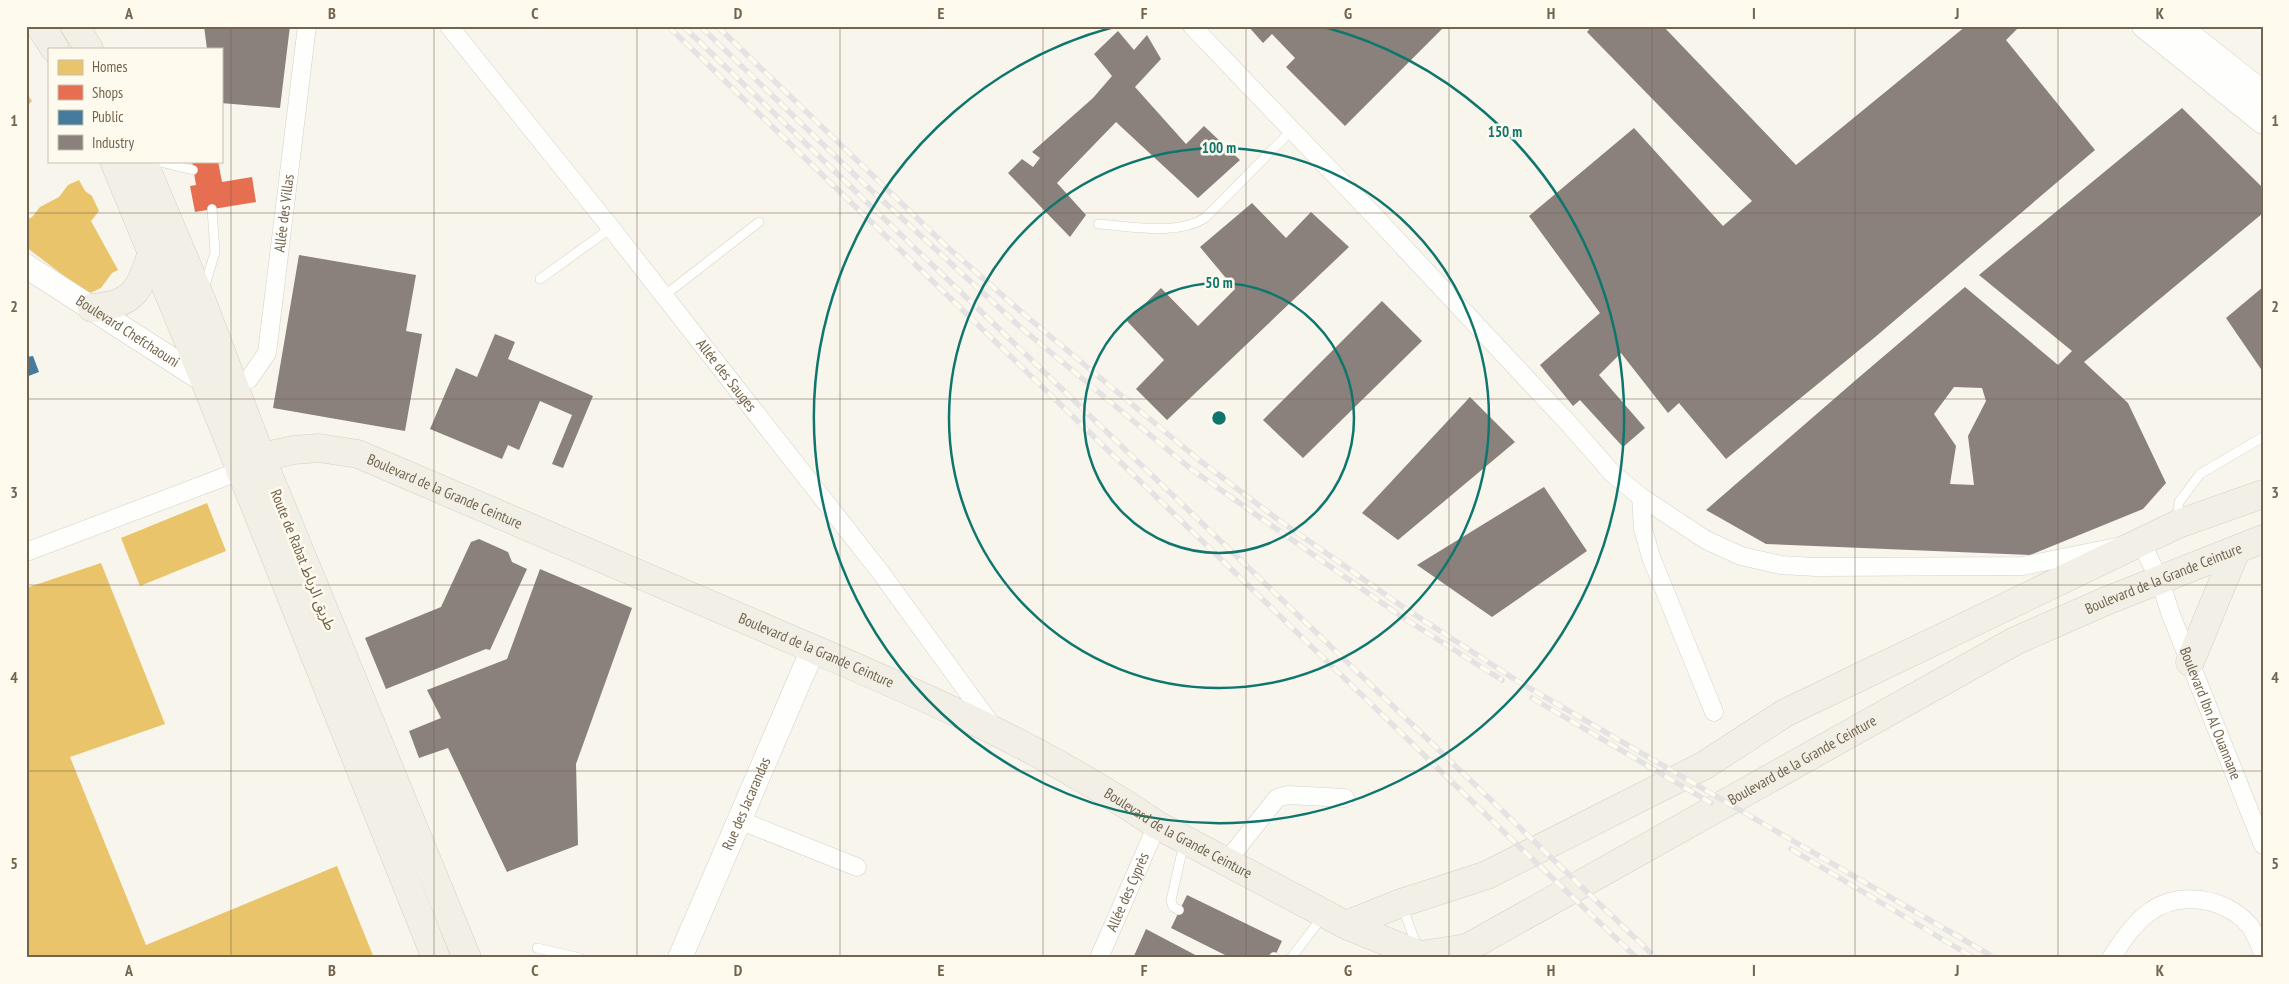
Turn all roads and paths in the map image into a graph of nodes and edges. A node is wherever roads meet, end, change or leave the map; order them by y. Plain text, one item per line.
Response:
1 (40, 26) edge
2 (75, 26) edge
3 (307, 26) edge
4 (449, 26) edge
5 (1192, 26) edge
6 (2144, 26) edge
7 (2178, 26) edge
8 (54, 48) edge
9 (88, 48) edge
10 (2263, 94) edge
11 (2263, 122) edge
12 (1292, 130) junction
13 (114, 162) edge
14 (143, 162) edge
15 (160, 162) edge
16 (193, 170) dead end
17 (212, 209) dead end
18 (759, 222) dead end
19 (1098, 224) dead end
20 (611, 228) junction
21 (152, 252) junction
22 (26, 266) edge
23 (540, 278) dead end
24 (665, 295) junction
25 (201, 299) junction
26 (92, 308) junction
27 (205, 381) junction
28 (234, 386) junction
29 (2263, 437) edge
30 (250, 464) junction
31 (2263, 494) edge
32 (1641, 497) junction
33 (2178, 524) junction
34 (2263, 539) edge
35 (2141, 542) junction
36 (2236, 550) junction
37 (26, 552) edge
38 (2160, 581) junction
39 (813, 649) junction
40 (2190, 662) junction
41 (1714, 712) dead end
42 (996, 731) junction
43 (1346, 798) dead end
44 (739, 820) junction
45 (1157, 825) junction
46 (1185, 840) junction
47 (2263, 845) edge
48 (1226, 862) junction
49 (857, 867) dead end
50 (1401, 903) junction
51 (1179, 910) dead end
52 (1335, 920) junction
53 (537, 948) dead end
54 (1465, 953) edge
55 (2263, 953) edge
56 (1421, 956) edge
57 (436, 958) edge
58 (467, 958) edge
59 (580, 958) edge
60 (680, 958) edge
61 (1099, 958) edge
62 (1291, 958) edge
63 (2111, 958) edge

1 - 8 main road
2 - 9 main road
3 - 28 street, Allée des Villas
4 - 20 street, Allée des Sauges
5 - 12 street
6 - 11 street
7 - 10 street
12 - 19 lane
12 - 32 street
13 - 21 main road, Route de Rabat طريق الرباط
14 - 25 main road, Route de Rabat طريق الرباط
15 - 16 lane
17 - 25 lane
18 - 24 lane
20 - 23 lane
20 - 24 street, Allée des Sauges
21 - 26 main road
21 - 27 main road, Route de Rabat طريق الرباط
22 - 26 street, Boulevard Chefchaouni
24 - 42 street, Allée des Sauges
25 - 28 main road, Route de Rabat طريق الرباط
26 - 27 street, Boulevard Chefchaouni
27 - 28 street, Boulevard Chefchaouni
27 - 30 main road, Route de Rabat طريق الرباط
28 - 30 main road, Route de Rabat طريق الرباط
29 - 33 lane
30 - 37 street
30 - 39 main road, Boulevard de la Grande Ceinture
30 - 57 main road, Route de Rabat طريق الرباط
30 - 58 main road, Route de Rabat طريق الرباط
31 - 33 main road
32 - 35 street
32 - 41 street
33 - 35 main road
34 - 36 main road, Boulevard de la Grande Ceinture
35 - 38 street, Boulevard Ibn Al Ouannane
35 - 50 main road
36 - 38 main road, Boulevard de la Grande Ceinture
36 - 40 main road
38 - 40 street, Boulevard Ibn Al Ouannane
38 - 54 main road, Boulevard de la Grande Ceinture
39 - 42 main road, Boulevard de la Grande Ceinture
39 - 44 street, Rue des Jacarandas
40 - 47 street, Boulevard Ibn Al Ouannane
42 - 45 main road, Boulevard de la Grande Ceinture
43 - 48 street
44 - 49 street
44 - 60 street, Rue des Jacarandas
45 - 46 main road, Boulevard de la Grande Ceinture
45 - 61 street, Allée des Cyprès
46 - 48 main road, Boulevard de la Grande Ceinture
46 - 51 lane
48 - 52 main road, Boulevard de la Grande Ceinture
50 - 52 main road
50 - 56 lane
52 - 56 main road, Boulevard de la Grande Ceinture
52 - 62 lane
53 - 59 lane
54 - 56 main road, Boulevard de la Grande Ceinture
55 - 63 street

